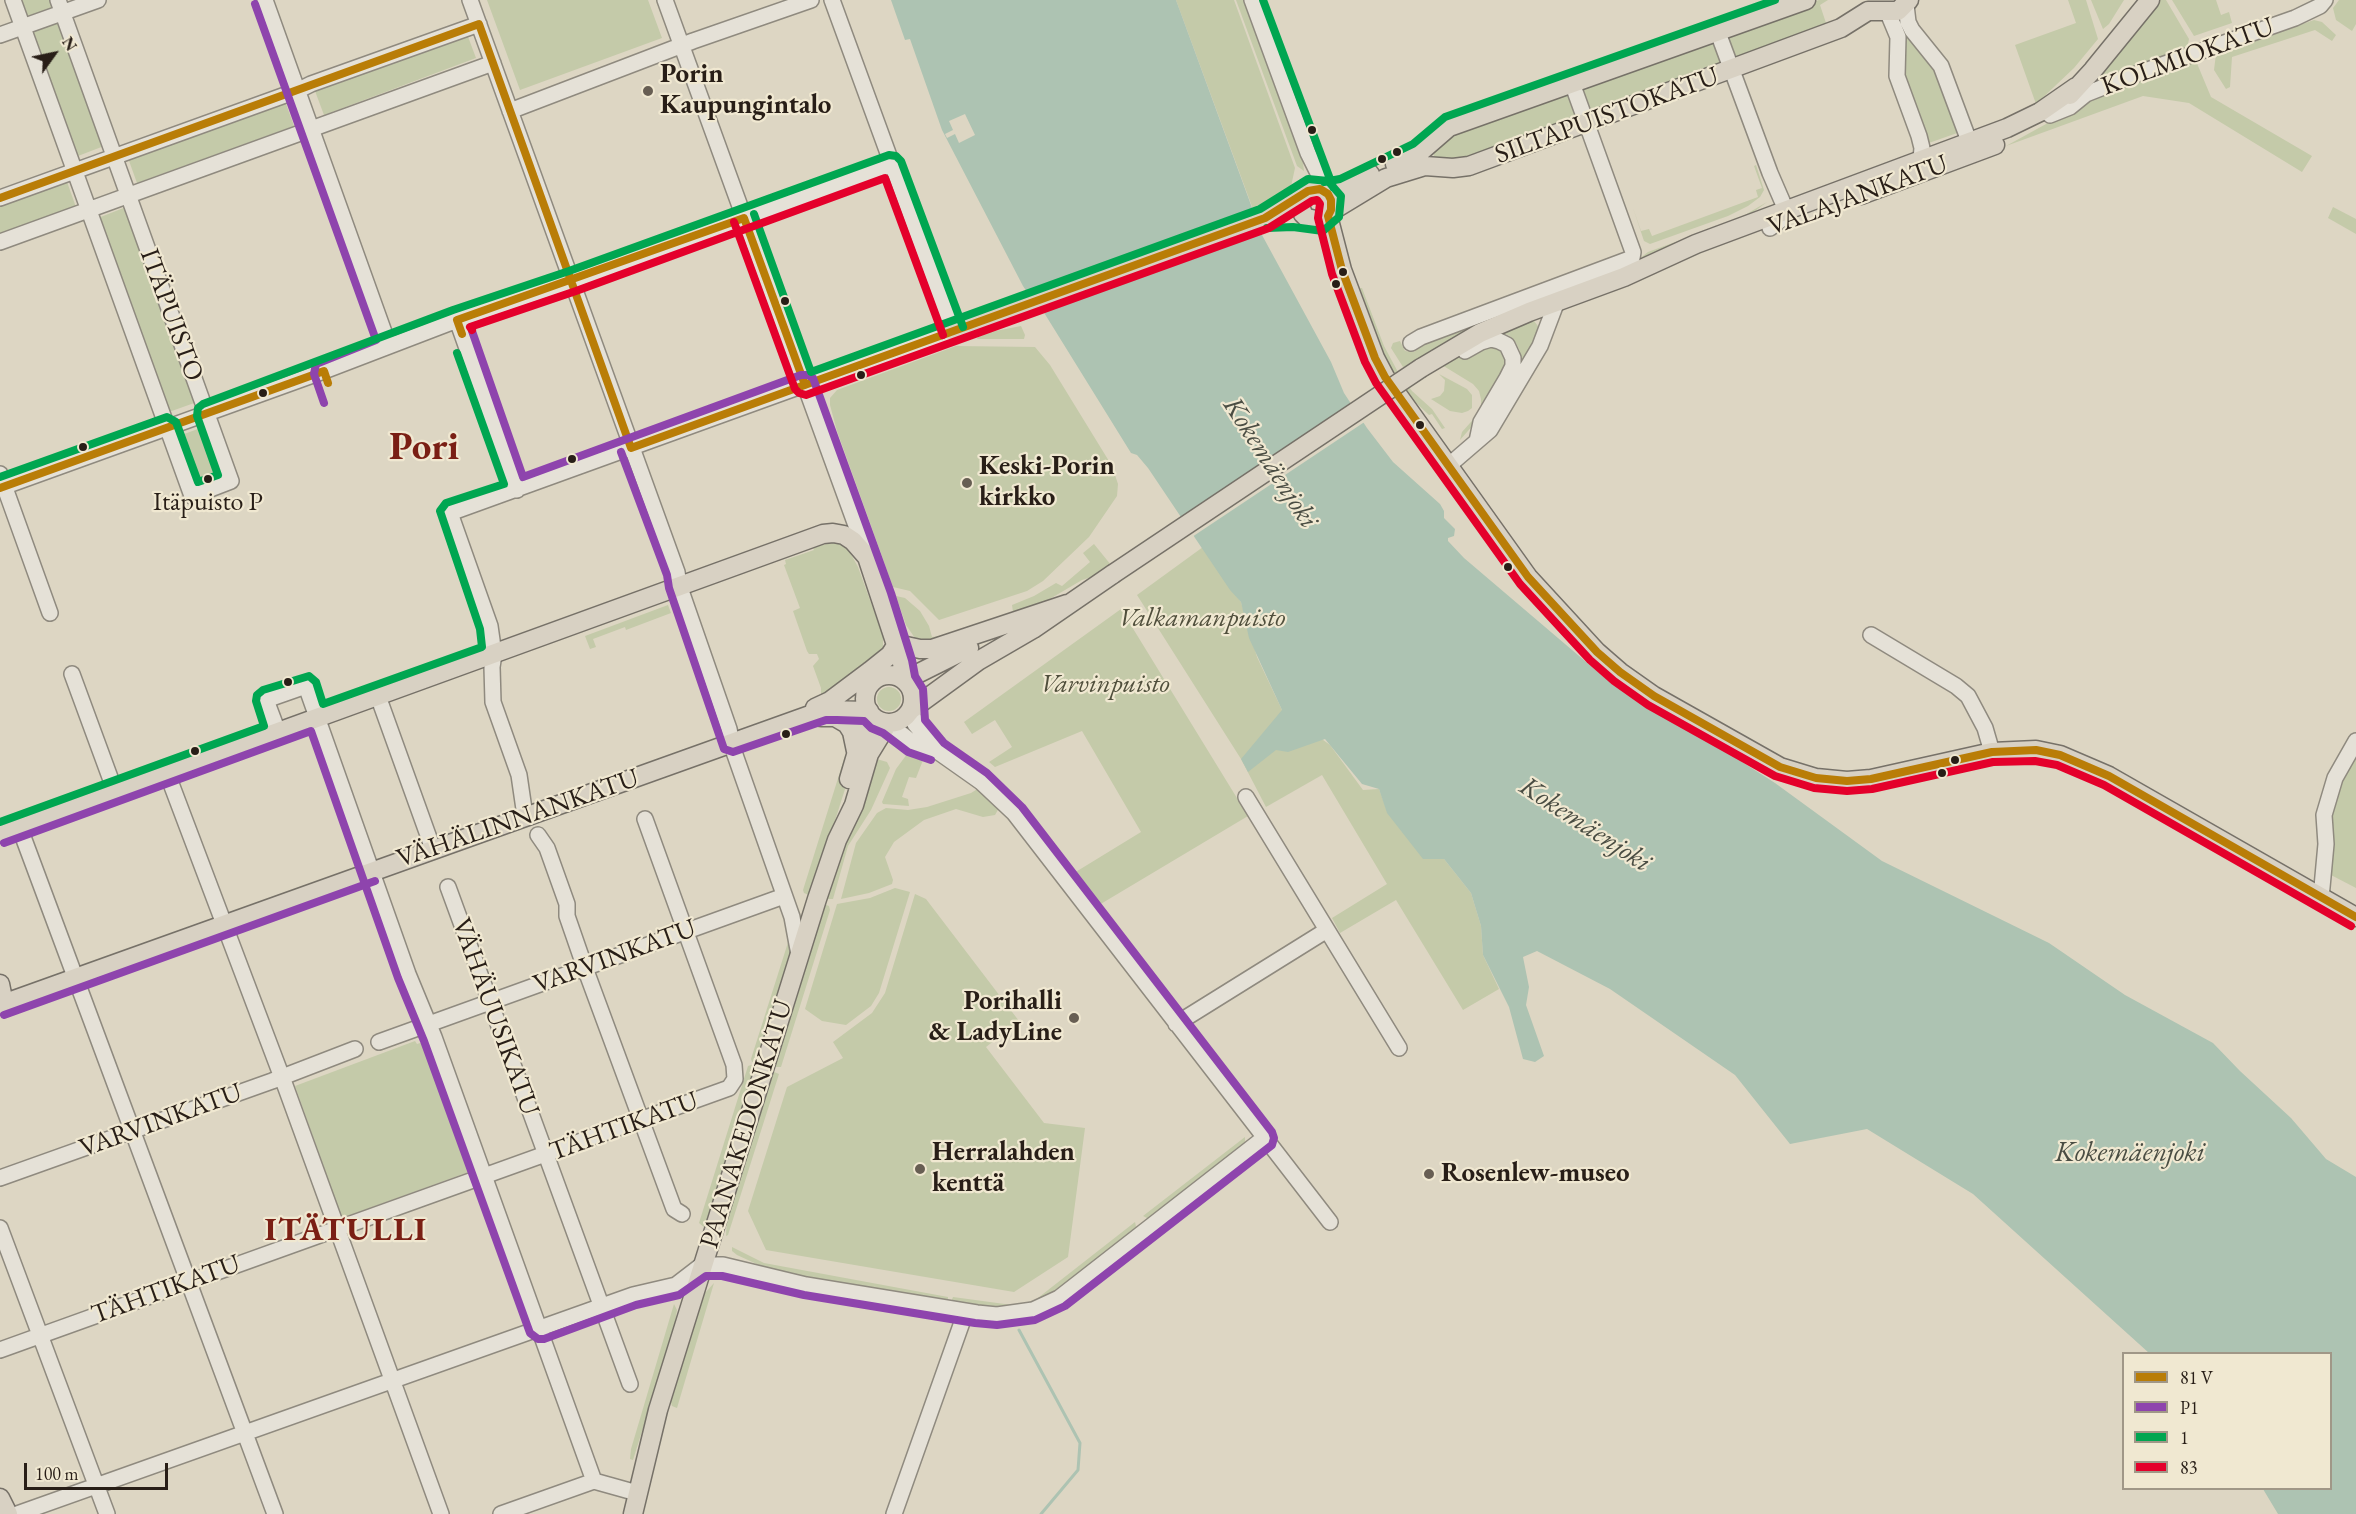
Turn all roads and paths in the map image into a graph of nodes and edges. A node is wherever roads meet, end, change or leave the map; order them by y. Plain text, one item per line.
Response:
1 (13, 0) edge
2 (98, 0) edge
3 (265, 0) edge
4 (470, 0) edge
5 (665, 0) edge
6 (811, 0) edge
7 (832, 0) edge
8 (1252, 0) edge
9 (1806, 0) edge
10 (2141, 0) edge
11 (2150, 0) edge
12 (2325, 0) edge
13 (1908, 2) edge
14 (61, 6) edge
15 (1881, 8) edge
16 (479, 24) junction
17 (2128, 26) junction
18 (22, 27) junction
19 (1717, 30) junction
20 (0, 35) edge
21 (682, 46) junction
22 (494, 63) junction
23 (1732, 70) junction
24 (1572, 83) junction
25 (2076, 87) junction
26 (299, 90) junction
27 (510, 111) junction
28 (2050, 115) junction
29 (1586, 123) junction
30 (312, 129) junction
31 (1969, 141) junction
32 (1431, 143) junction
33 (1308, 153) junction
34 (114, 157) junction
35 (1921, 159) junction
36 (1953, 161) junction
37 (891, 165) junction
38 (1440, 167) junction
39 (75, 171) junction
40 (1770, 173) junction
41 (1325, 191) junction
42 (1304, 195) junction
43 (128, 196) junction
44 (0, 198) edge
45 (89, 210) junction
46 (1786, 210) junction
47 (1318, 216) junction
48 (744, 218) junction
49 (1265, 218) junction
50 (1765, 224) junction
51 (0, 242) edge
52 (572, 281) junction
53 (1557, 301) junction
54 (1529, 312) junction
55 (457, 320) junction
56 (1547, 326) junction
57 (953, 331) junction
58 (1411, 343) dead end
59 (389, 346) junction
60 (1423, 367) junction
61 (805, 385) junction
62 (207, 413) junction
63 (167, 427) junction
64 (1477, 441) junction
65 (631, 448) junction
66 (1448, 467) junction
67 (2, 483) edge
68 (517, 490) junction
69 (867, 557) junction
70 (680, 585) junction
71 (1067, 604) junction
72 (50, 613) dead end
73 (1871, 635) dead end
74 (897, 644) junction
75 (494, 654) junction
76 (72, 674) dead end
77 (905, 680) junction
78 (378, 696) junction
79 (912, 709) junction
80 (868, 711) junction
81 (317, 717) junction
82 (784, 723) junction
83 (888, 723) junction
84 (278, 732) junction
85 (2356, 741) edge
86 (731, 742) junction
87 (856, 751) junction
88 (937, 751) junction
89 (1992, 752) junction
90 (167, 773) junction
91 (115, 791) junction
92 (1246, 797) dead end
93 (525, 816) junction
94 (645, 819) dead end
95 (19, 826) junction
96 (0, 833) edge
97 (538, 835) dead end
98 (837, 840) junction
99 (433, 849) junction
100 (371, 871) junction
101 (448, 887) dead end
102 (784, 896) junction
103 (2321, 898) junction
104 (2356, 918) edge
105 (224, 924) junction
106 (1327, 930) junction
107 (685, 932) junction
108 (799, 955) junction
109 (585, 968) junction
110 (76, 978) junction
111 (0, 984) edge
112 (489, 1002) junction
113 (2, 1004) edge
114 (429, 1024) junction
115 (1176, 1024) junction
116 (379, 1042) dead end
117 (1399, 1048) dead end
118 (355, 1049) dead end
119 (282, 1077) junction
120 (641, 1120) junction
121 (133, 1130) junction
122 (1264, 1138) junction
123 (545, 1156) junction
124 (486, 1177) junction
125 (0, 1178) edge
126 (682, 1214) dead end
127 (1330, 1222) dead end
128 (0, 1228) edge
129 (338, 1229) junction
130 (702, 1265) junction
131 (189, 1282) junction
132 (601, 1307) junction
133 (966, 1311) junction
134 (540, 1329) junction
135 (40, 1335) junction
136 (0, 1350) edge
137 (393, 1382) junction
138 (630, 1384) dead end
139 (246, 1434) junction
140 (594, 1481) junction
141 (96, 1486) junction
142 (637, 1493) junction
143 (0, 1498) edge
144 (8, 1514) edge
145 (16, 1514) edge
146 (107, 1514) edge
147 (275, 1514) edge
148 (441, 1514) edge
149 (501, 1514) edge
150 (633, 1514) edge
151 (894, 1514) edge

1 - 18 street, ITÄPUISTO
2 - 14 street
3 - 26 street
4 - 16 street
5 - 21 street
6 - 21 street
7 - 37 street
8 - 33 street
9 - 19 main road, SILTAPUISTOKATU
10 - 17 main road, VALAJANKATU
11 - 17 main road, VALAJANKATU
12 - 28 street, KOLMIOKATU
13 - 15 main road, SILTAPUISTOKATU
13 - 31 street
14 - 18 street
14 - 34 street, ITÄPUISTO
15 - 23 main road, SILTAPUISTOKATU
15 - 35 street
16 - 22 street
16 - 26 street
17 - 25 main road, VALAJANKATU
18 - 20 street
18 - 39 street, ITÄPUISTO
19 - 23 street
19 - 24 main road, SILTAPUISTOKATU
21 - 27 street
21 - 48 street
22 - 27 street
22 - 30 street
23 - 29 main road, SILTAPUISTOKATU
23 - 40 street
24 - 29 street
24 - 32 main road, SILTAPUISTOKATU
25 - 28 main road, VALAJANKATU
25 - 31 main road, VALAJANKATU
26 - 30 street
26 - 34 street
27 - 52 street
28 - 36 main road, VALAJANKATU
29 - 38 main road, SILTAPUISTOKATU
29 - 58 street
30 - 43 street
30 - 59 street
31 - 35 main road, VALAJANKATU
31 - 36 street
32 - 38 main road
32 - 41 main road, SILTAPUISTOKATU
33 - 41 street
33 - 42 street
34 - 39 street
34 - 43 street, ITÄPUISTO
35 - 46 main road, VALAJANKATU
36 - 50 main road, VALAJANKATU
37 - 48 street
37 - 57 street
38 - 47 main road, SILTAPUISTOKATU
39 - 44 street
39 - 45 street, ITÄPUISTO
40 - 46 street
40 - 50 street
41 - 42 main road
41 - 47 main road
42 - 47 main road
42 - 49 main road
43 - 45 street
43 - 62 street, ITÄPUISTO
45 - 51 street
45 - 63 street, ITÄPUISTO
46 - 50 main road, VALAJANKATU
47 - 49 main road
47 - 66 main road
48 - 52 street
48 - 61 street
49 - 57 main road
50 - 53 main road, VALAJANKATU
52 - 55 street
52 - 65 street
53 - 54 main road, VALAJANKATU
53 - 56 street
54 - 56 street
54 - 60 main road, VALAJANKATU
55 - 59 street
55 - 68 street
56 - 64 street
57 - 61 street
59 - 62 street
60 - 64 street
60 - 71 main road, VALAJANKATU, bridge
61 - 65 street
61 - 69 street
62 - 63 street
62 - 63 street, ITÄPUISTO
63 - 67 street
64 - 66 street
65 - 68 street
65 - 70 street
66 - 89 main road
67 - 72 street
68 - 75 street
69 - 70 main road
69 - 74 main road
70 - 75 main road
70 - 86 street
71 - 74 main road
71 - 77 main road
71 - 79 main road
73 - 89 street
74 - 77 main road
74 - 82 main road
75 - 78 main road
75 - 93 street
76 - 91 street
77 - 79 main road
77 - 80 main road
78 - 81 main road
78 - 99 street
79 - 83 main road
79 - 88 street
80 - 82 main road, VÄHÄLINNANKATU
80 - 83 main road
80 - 87 main road, PAANAKEDONKATU
81 - 84 main road
81 - 84 street
81 - 100 street
82 - 86 main road, VÄHÄLINNANKATU
82 - 87 main road
83 - 88 street
83 - 98 main road, PAANAKEDONKATU
84 - 90 main road
85 - 103 street
86 - 93 main road, VÄHÄLINNANKATU
86 - 102 street
87 - 98 main road, PAANAKEDONKATU
88 - 115 street
89 - 103 main road
90 - 91 main road
90 - 105 street
91 - 95 main road
92 - 106 street
93 - 99 main road, VÄHÄLINNANKATU
94 - 107 street
95 - 96 main road
95 - 110 street
97 - 109 street
98 - 108 main road, PAANAKEDONKATU
99 - 100 main road, VÄHÄLINNANKATU
100 - 105 main road, VÄHÄLINNANKATU
100 - 114 street
101 - 112 street, VÄHÄUUSIKATU
102 - 107 street, VARVINKATU
102 - 108 street
103 - 104 main road
105 - 110 main road, VÄHÄLINNANKATU
105 - 119 street
106 - 115 street
106 - 117 street
107 - 109 street, VARVINKATU
107 - 120 street, TÄHTIKATU
108 - 130 main road, PAANAKEDONKATU
109 - 112 street, VARVINKATU
109 - 120 street
110 - 113 main road, VÄHÄLINNANKATU
110 - 121 street
111 - 113 main road
112 - 114 street, VARVINKATU
112 - 123 street, VÄHÄUUSIKATU
114 - 116 street, VARVINKATU
114 - 124 street
115 - 122 street
118 - 119 street, VARVINKATU
119 - 121 street, VARVINKATU
119 - 129 street
120 - 123 street, TÄHTIKATU
120 - 126 street
121 - 125 street, VARVINKATU
121 - 131 street
122 - 127 street
122 - 133 street
123 - 124 street, TÄHTIKATU
123 - 132 street, VÄHÄUUSIKATU
124 - 129 street, TÄHTIKATU
124 - 134 street
128 - 135 street
129 - 131 street, TÄHTIKATU
129 - 137 street
130 - 132 street
130 - 133 street
130 - 142 main road, PAANAKEDONKATU
131 - 135 street, TÄHTIKATU
131 - 139 street
132 - 134 street
132 - 138 street, VÄHÄUUSIKATU
133 - 151 street
134 - 137 street
134 - 140 street
135 - 136 street, TÄHTIKATU
135 - 141 street
137 - 139 street
137 - 148 street
139 - 141 street
139 - 147 street
140 - 142 street
140 - 149 street
141 - 145 street
141 - 146 street
142 - 150 main road, PAANAKEDONKATU
143 - 144 main road

